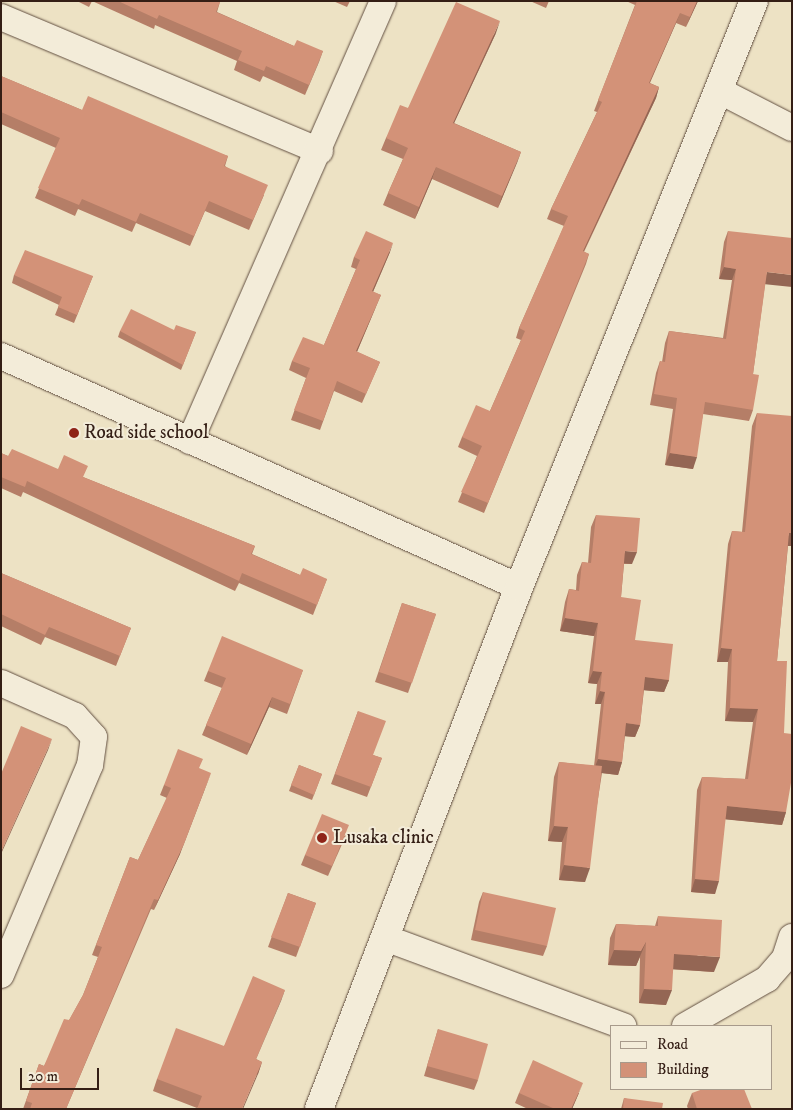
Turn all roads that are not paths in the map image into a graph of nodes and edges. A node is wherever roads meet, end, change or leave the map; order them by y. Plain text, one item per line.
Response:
1 (384, 1) edge
2 (754, 1) edge
3 (1, 17) edge
4 (718, 90) junction
5 (792, 128) edge
6 (320, 152) junction
7 (1, 356) edge
8 (190, 441) junction
9 (519, 588) junction
10 (1, 683) edge
11 (792, 937) edge
12 (388, 939) junction
13 (1, 975) edge
14 (620, 1025) edge
15 (686, 1025) edge
16 (319, 1109) edge

1 - 6 street
2 - 4 main road
3 - 6 street
4 - 5 street
4 - 9 main road
6 - 8 street
7 - 8 street
8 - 9 street
9 - 12 main road
10 - 13 street
11 - 15 street
12 - 14 street
12 - 16 main road

